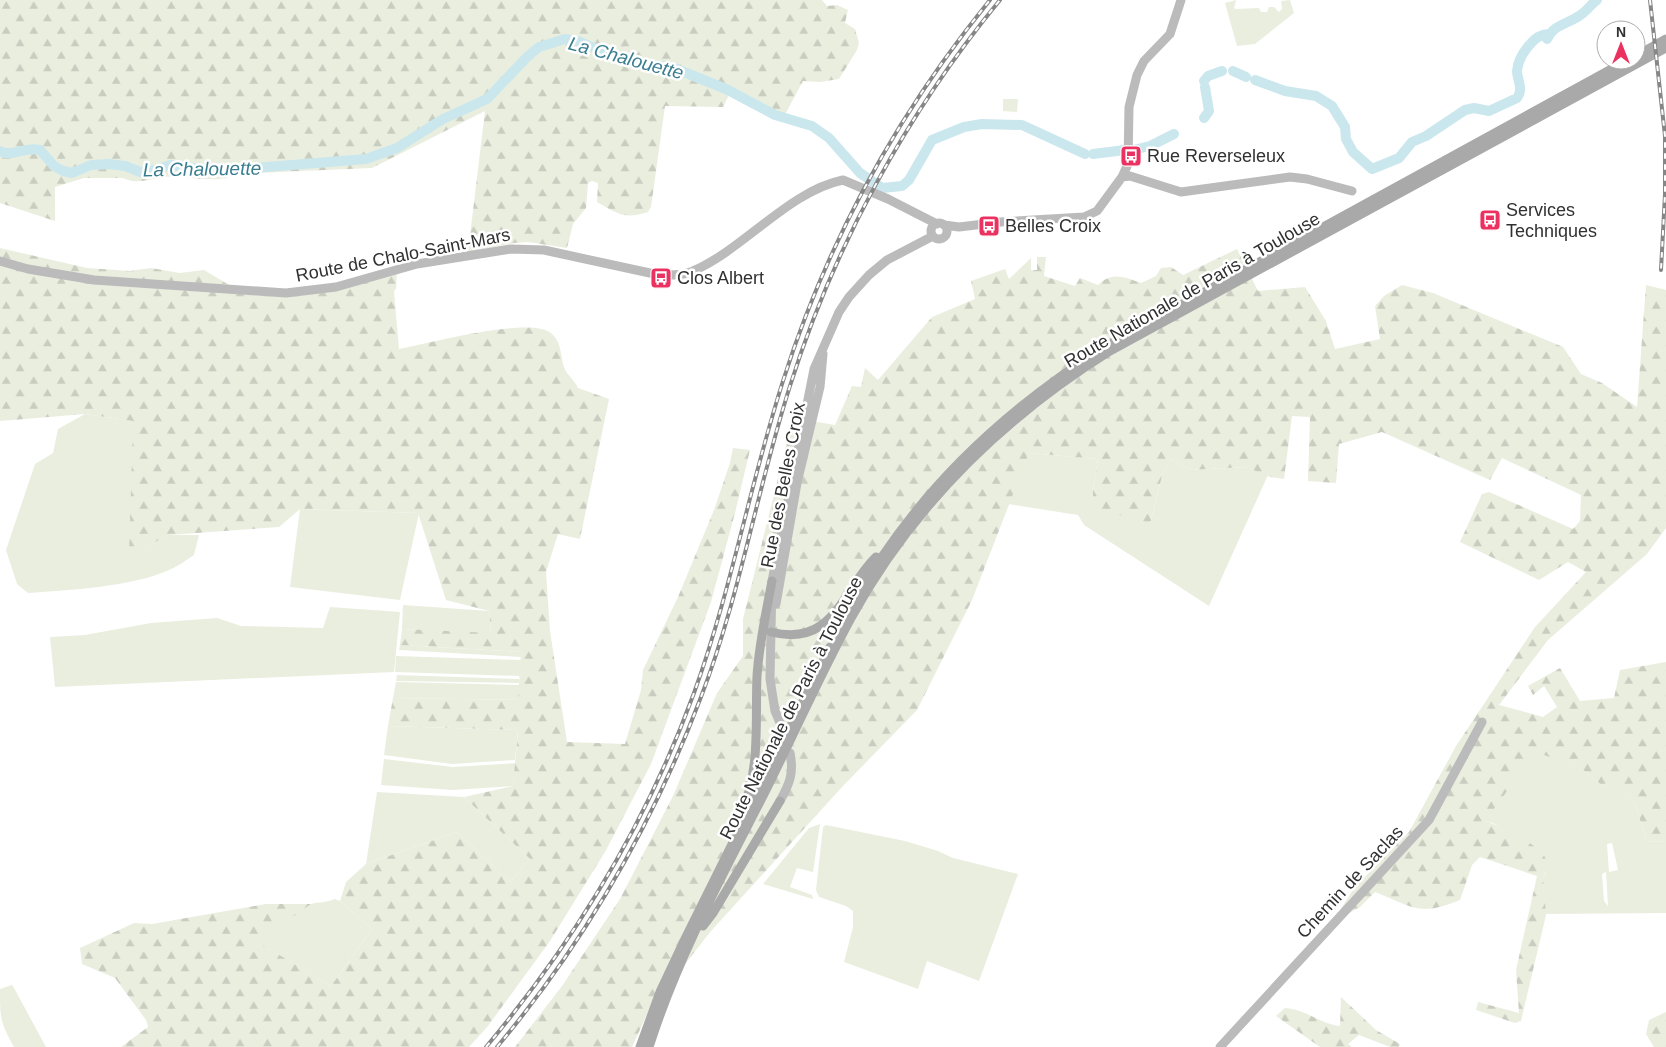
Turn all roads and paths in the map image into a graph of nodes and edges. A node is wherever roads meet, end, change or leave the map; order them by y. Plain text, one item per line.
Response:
1 (1181, 0) edge
2 (1666, 39) edge
3 (1666, 48) edge
4 (1646, 50) edge
5 (1610, 70) edge
6 (1122, 177) junction
7 (1352, 191) dead end
8 (938, 229) junction
9 (0, 261) edge
10 (818, 370) junction
11 (892, 542) junction
12 (772, 581) junction
13 (771, 632) junction
14 (1482, 722) dead end
15 (781, 725) dead end
16 (790, 753) dead end
17 (730, 848) junction
18 (692, 940) junction
19 (640, 1047) edge
20 (649, 1047) edge
21 (1220, 1047) edge

1 - 6 main road
2 - 4 main road
3 - 18 main road, Route Nationale de Paris à Toulouse
5 - 11 main road, Route Nationale de Paris à Toulouse
6 - 7 main road
6 - 8 main road
8 - 9 main road, Route de Chalo-Saint-Mars
8 - 10 main road, Rue des Belles Croix
10 - 12 main road, Rue des Belles Croix
10 - 13 main road, Rue des Belles Croix
11 - 13 main road
11 - 17 main road, Route Nationale de Paris à Toulouse
12 - 13 main road, Rue des Belles Croix
12 - 17 main road
13 - 15 main road
14 - 21 main road, Chemin de Saclas
16 - 18 main road
17 - 19 main road, Route Nationale de Paris à Toulouse
18 - 20 main road, Route Nationale de Paris à Toulouse

